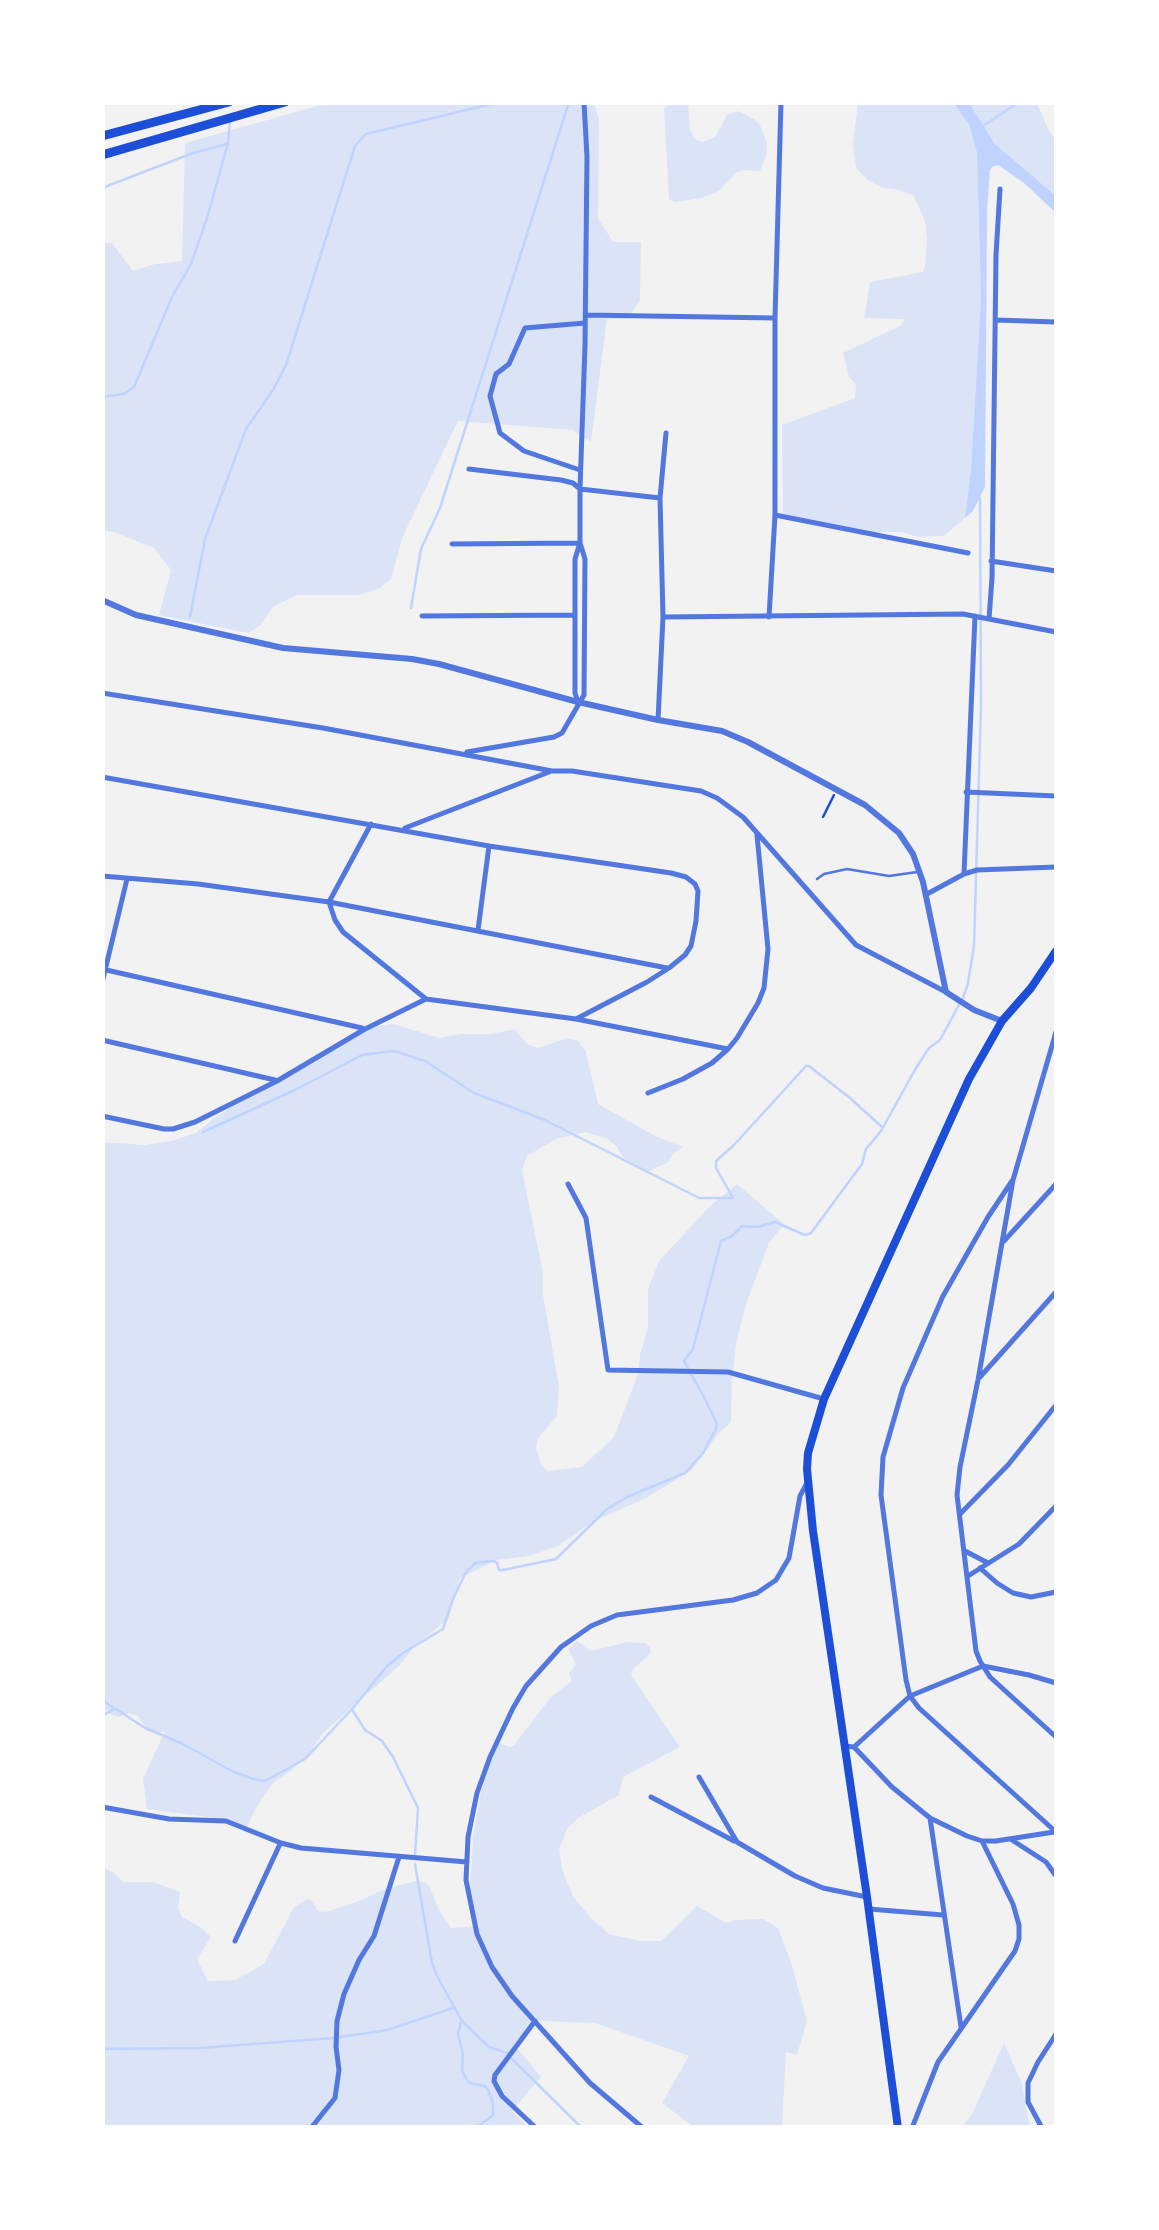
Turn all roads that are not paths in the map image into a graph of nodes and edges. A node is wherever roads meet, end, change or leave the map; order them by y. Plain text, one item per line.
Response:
1 (584, 102) edge
2 (781, 102) edge
3 (224, 103) edge
4 (278, 104) edge
5 (102, 136) edge
6 (102, 155) edge
7 (1000, 189) dead end
8 (586, 315) junction
9 (775, 318) junction
10 (996, 320) junction
11 (1056, 322) edge
12 (586, 324) junction
13 (666, 433) dead end
14 (468, 469) dead end
15 (580, 470) junction
16 (580, 489) junction
17 (660, 498) junction
18 (775, 516) junction
19 (580, 543) junction
20 (452, 544) dead end
21 (968, 553) dead end
22 (991, 561) junction
23 (1056, 571) edge
24 (102, 600) edge
25 (422, 616) dead end
26 (575, 616) junction
27 (768, 617) junction
28 (982, 617) junction
29 (662, 618) junction
30 (1056, 632) edge
31 (102, 693) edge
32 (578, 702) junction
33 (658, 720) junction
34 (459, 753) junction
35 (552, 771) junction
36 (102, 777) edge
37 (970, 792) junction
38 (1056, 796) edge
39 (371, 824) junction
40 (403, 829) junction
41 (757, 832) junction
42 (490, 846) junction
43 (1056, 867) edge
44 (920, 872) junction
45 (967, 873) junction
46 (102, 876) edge
47 (128, 878) junction
48 (817, 880) dead end
49 (927, 894) junction
50 (329, 902) junction
51 (478, 930) junction
52 (1056, 951) edge
53 (669, 968) junction
54 (104, 969) edge
55 (102, 983) edge
56 (946, 992) junction
57 (426, 999) junction
58 (576, 1020) junction
59 (1002, 1021) junction
60 (365, 1029) junction
61 (1056, 1032) edge
62 (102, 1040) edge
63 (728, 1049) junction
64 (276, 1080) junction
65 (648, 1093) dead end
66 (102, 1116) edge
67 (1013, 1180) junction
68 (568, 1184) dead end
69 (1056, 1184) edge
70 (1004, 1242) junction
71 (1056, 1292) edge
72 (978, 1380) junction
73 (824, 1399) junction
74 (1056, 1405) edge
75 (808, 1481) junction
76 (1056, 1506) edge
77 (960, 1514) junction
78 (964, 1551) junction
79 (988, 1563) junction
80 (980, 1568) junction
81 (968, 1576) junction
82 (1056, 1592) edge
83 (983, 1666) junction
84 (1056, 1683) edge
85 (910, 1696) junction
86 (1056, 1737) edge
87 (849, 1746) junction
88 (699, 1777) dead end
89 (651, 1797) dead end
90 (106, 1806) edge
91 (930, 1818) junction
92 (1056, 1832) edge
93 (1010, 1838) junction
94 (982, 1840) junction
95 (736, 1842) junction
96 (281, 1843) junction
97 (400, 1858) junction
98 (467, 1862) junction
99 (1056, 1876) edge
100 (868, 1897) junction
101 (869, 1909) junction
102 (942, 1914) junction
103 (234, 1941) dead end
104 (535, 2021) junction
105 (960, 2028) junction
106 (1056, 2034) edge
107 (312, 2128) edge
108 (536, 2128) edge
109 (643, 2128) edge
110 (898, 2128) edge
111 (912, 2128) edge
112 (1042, 2128) edge

1 - 8 street
2 - 9 street
3 - 5 highway
4 - 6 highway
7 - 10 street
8 - 9 street
8 - 12 street
9 - 18 street
10 - 11 street
10 - 22 street
12 - 15 street
12 - 15 street
13 - 17 street
14 - 16 street
15 - 16 street
16 - 17 street
16 - 19 street
17 - 29 street
18 - 21 street
18 - 27 street
19 - 20 street
19 - 26 street
19 - 32 street
22 - 23 street
22 - 28 street
24 - 32 street
25 - 26 street
26 - 32 street
27 - 28 street
27 - 29 street
28 - 30 street
28 - 37 street
29 - 33 street
31 - 34 street
32 - 33 street
32 - 34 street
33 - 44 street
34 - 35 street
35 - 40 street
35 - 41 street
36 - 39 street
37 - 38 street
37 - 45 street
39 - 40 street
39 - 50 street
40 - 42 street
41 - 56 street
41 - 63 street
42 - 51 street
42 - 53 street
43 - 45 street
44 - 48 lane
44 - 49 street
45 - 49 street
46 - 47 street
47 - 50 street
47 - 54 street
49 - 56 street
50 - 51 street
50 - 57 street
51 - 53 street
52 - 59 main road
53 - 58 street
54 - 55 street
54 - 60 street
56 - 59 street
57 - 58 street
57 - 60 street
58 - 63 street
59 - 73 main road
60 - 64 street
61 - 67 street
62 - 64 street
63 - 65 street
64 - 66 street
67 - 70 street
67 - 85 street
68 - 73 street
69 - 70 street
70 - 72 street
71 - 72 street
72 - 77 street
73 - 75 main road
74 - 77 street
75 - 87 main road
75 - 98 street
76 - 79 street
77 - 78 street
78 - 79 street
78 - 81 street
79 - 80 street
80 - 81 street
80 - 82 street
81 - 83 street
83 - 84 street
83 - 85 street
83 - 86 street
85 - 87 street
85 - 92 street
87 - 91 street
87 - 100 main road
88 - 95 street
89 - 95 street
90 - 96 street
91 - 94 street
91 - 102 street
92 - 93 street
93 - 94 street
93 - 99 street
94 - 105 street
95 - 100 street
96 - 97 street
96 - 103 street
97 - 98 street
97 - 107 street
98 - 104 street
100 - 101 main road
101 - 102 street
101 - 110 main road
102 - 105 street
104 - 108 street
104 - 109 street
105 - 111 street
106 - 112 street

